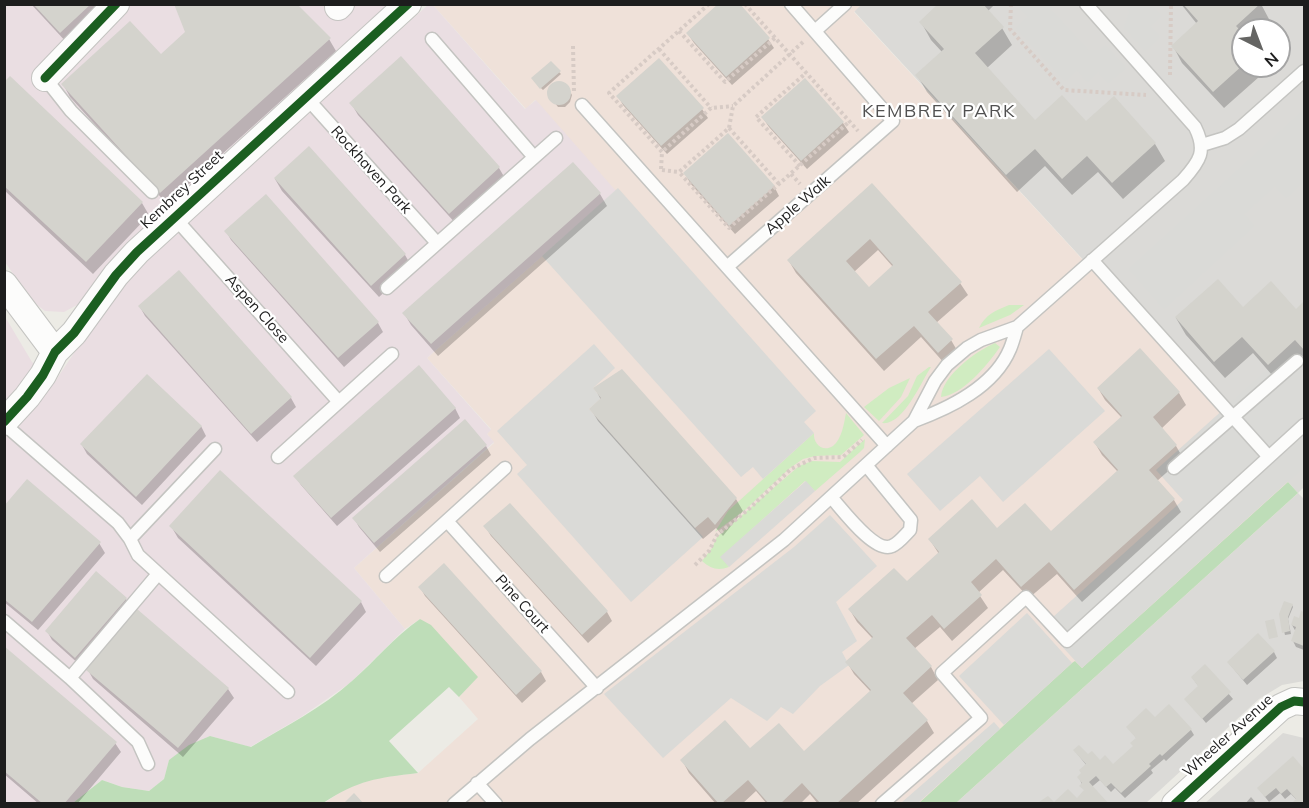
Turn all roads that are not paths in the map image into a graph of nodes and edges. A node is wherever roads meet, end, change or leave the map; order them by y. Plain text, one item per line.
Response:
1 (116, 4) edge
2 (408, 4) edge
3 (791, 4) edge
4 (845, 4) edge
5 (1086, 4) edge
6 (815, 31) junction
7 (432, 39) dead end
8 (1305, 71) edge
9 (45, 78) joint
10 (305, 96) junction
11 (578, 100) road end
12 (556, 138) dead end
13 (1202, 145) junction
14 (534, 157) junction
15 (152, 192) dead end
16 (174, 217) junction
17 (437, 243) junction
18 (1092, 260) junction
19 (727, 267) junction
20 (4, 284) edge
21 (387, 288) dead end
22 (1017, 327) junction
23 (55, 352) junction
24 (392, 354) dead end
25 (1297, 361) dead end
26 (339, 402) junction
27 (1233, 417) junction
28 (914, 421) junction
29 (4, 423) edge
30 (1305, 425) edge
31 (887, 446) junction
32 (215, 449) dead end
33 (278, 457) dead end
34 (1269, 457) junction
35 (866, 465) junction
36 (505, 468) dead end
37 (1174, 468) dead end
38 (831, 497) junction
39 (447, 521) junction
40 (130, 539) junction
41 (158, 574) junction
42 (386, 576) dead end
43 (4, 621) edge
44 (70, 678) junction
45 (597, 688) junction
46 (288, 692) dead end
47 (1305, 702) edge
48 (148, 764) dead end
49 (477, 783) junction
50 (454, 804) edge
51 (496, 804) edge
52 (882, 804) edge
53 (1175, 804) edge

1 - 9 street
2 - 10 street, Kembrey Street
3 - 6 lane, Apple Walk
4 - 6 lane
5 - 13 lane
6 - 19 lane, Apple Walk
7 - 14 lane
8 - 13 lane
9 - 15 lane
10 - 16 street, Kembrey Street
10 - 17 lane, Rockhaven Park
11 - 19 lane
12 - 14 lane
13 - 18 lane
14 - 17 lane
16 - 23 street, Kembrey Street
16 - 26 lane, Aspen Close
17 - 21 lane
18 - 22 lane
18 - 27 lane
19 - 31 lane
20 - 23 street
22 - 28 lane
22 - 28 lane
23 - 29 street, Kembrey Street
24 - 26 lane
25 - 27 lane
26 - 33 lane
27 - 34 lane
27 - 37 lane
28 - 31 lane
29 - 40 lane
30 - 34 lane
31 - 35 lane
32 - 40 lane
34 - 52 lane
35 - 38 lane
35 - 38 lane
36 - 39 lane
38 - 45 lane
39 - 42 lane
39 - 45 lane, Pine Court
40 - 41 lane
41 - 44 lane
41 - 46 lane
43 - 44 lane
44 - 48 lane
45 - 49 lane
47 - 53 street, Wheeler Avenue
49 - 50 lane
49 - 51 lane

